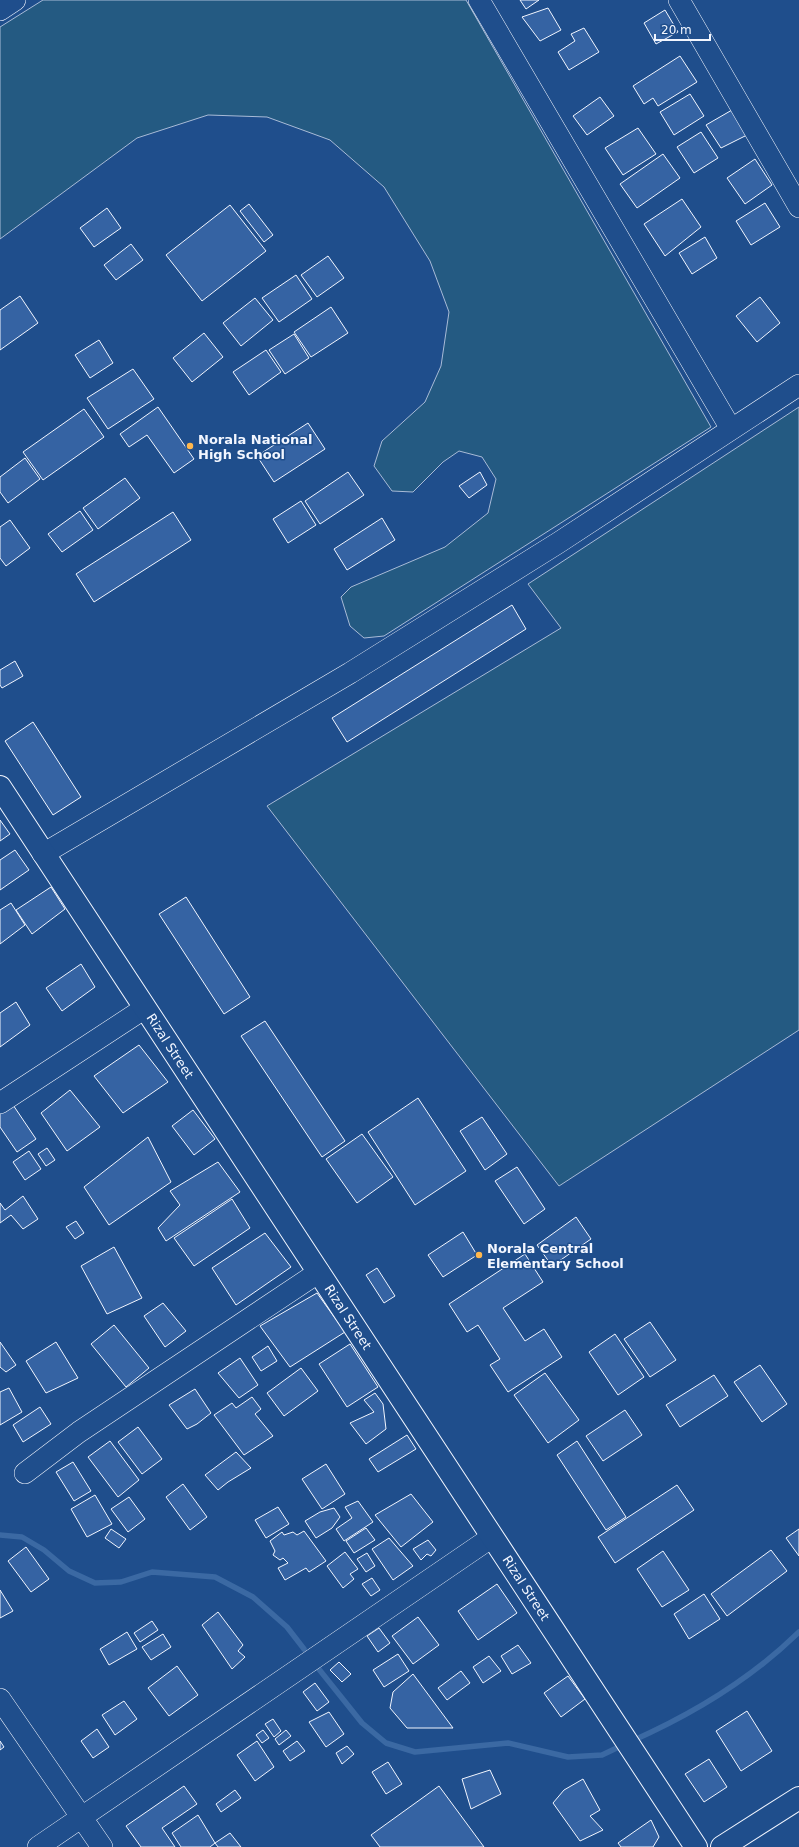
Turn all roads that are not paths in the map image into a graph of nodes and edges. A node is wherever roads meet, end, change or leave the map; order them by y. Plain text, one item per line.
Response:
1 (15, 0) edge
2 (479, 0) edge
3 (679, 0) edge
4 (0, 10) edge
5 (799, 207) edge
6 (799, 385) edge
7 (731, 430) junction
8 (0, 788) edge
9 (44, 854) junction
10 (145, 1008) junction
11 (0, 1102) edge
12 (319, 1272) junction
13 (25, 1473) dead end
14 (492, 1537) junction
15 (0, 1699) edge
16 (799, 1798) edge
17 (82, 1817) junction
18 (38, 1847) edge
19 (102, 1847) edge
20 (696, 1847) edge
21 (722, 1847) edge

1 - 4 street
2 - 7 street
3 - 5 street
6 - 7 street
7 - 9 street
8 - 9 main road, Rizal Street
9 - 10 main road, Rizal Street
10 - 11 street
10 - 12 main road, Rizal Street
12 - 13 street
12 - 14 main road, Rizal Street
14 - 17 street
14 - 20 main road, Rizal Street
15 - 17 street
16 - 21 main road
17 - 18 street
17 - 19 street

